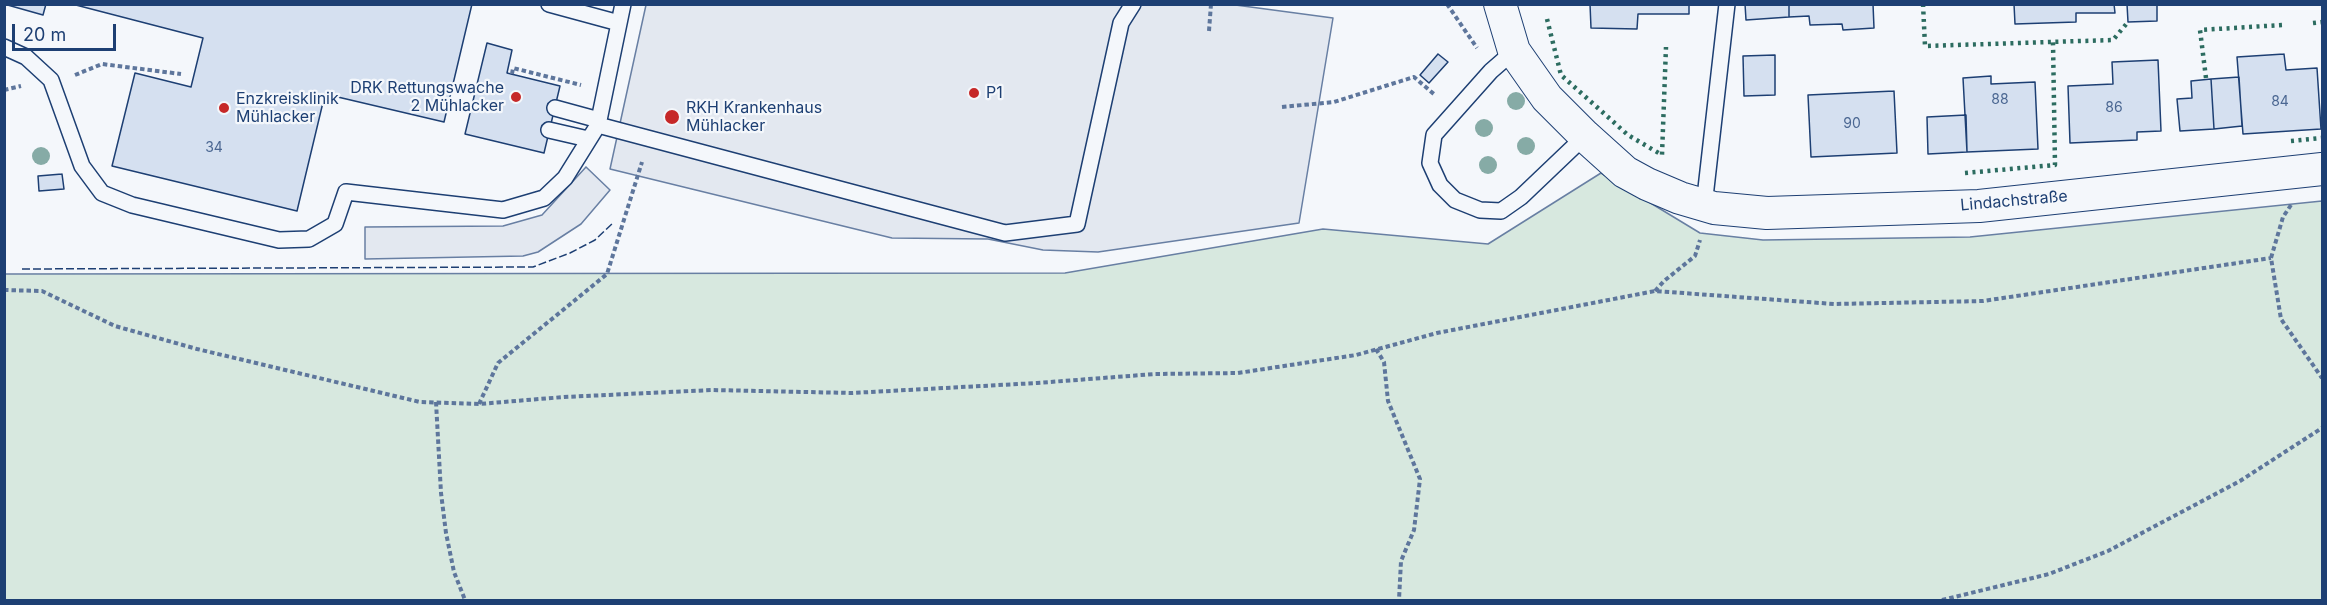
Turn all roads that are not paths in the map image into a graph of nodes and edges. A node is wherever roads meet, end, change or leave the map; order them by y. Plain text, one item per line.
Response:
1 (549, 4) edge
2 (623, 4) edge
3 (1133, 4) edge
4 (1500, 4) edge
5 (1727, 4) edge
6 (619, 22) junction
7 (4, 47) edge
8 (1502, 61) junction
9 (555, 108) dead end
10 (598, 122) junction
11 (549, 130) dead end
12 (1585, 136) junction
13 (588, 139) junction
14 (2321, 169) edge
15 (1697, 203) junction

1 - 6 lane
2 - 6 lane
3 - 10 lane
4 - 8 street, Lindachstraße
5 - 15 lane
6 - 10 lane
7 - 13 lane
8 - 12 street, Lindachstraße
8 - 12 lane
9 - 10 lane
10 - 13 lane
11 - 13 lane
12 - 15 street, Lindachstraße
14 - 15 street, Lindachstraße

